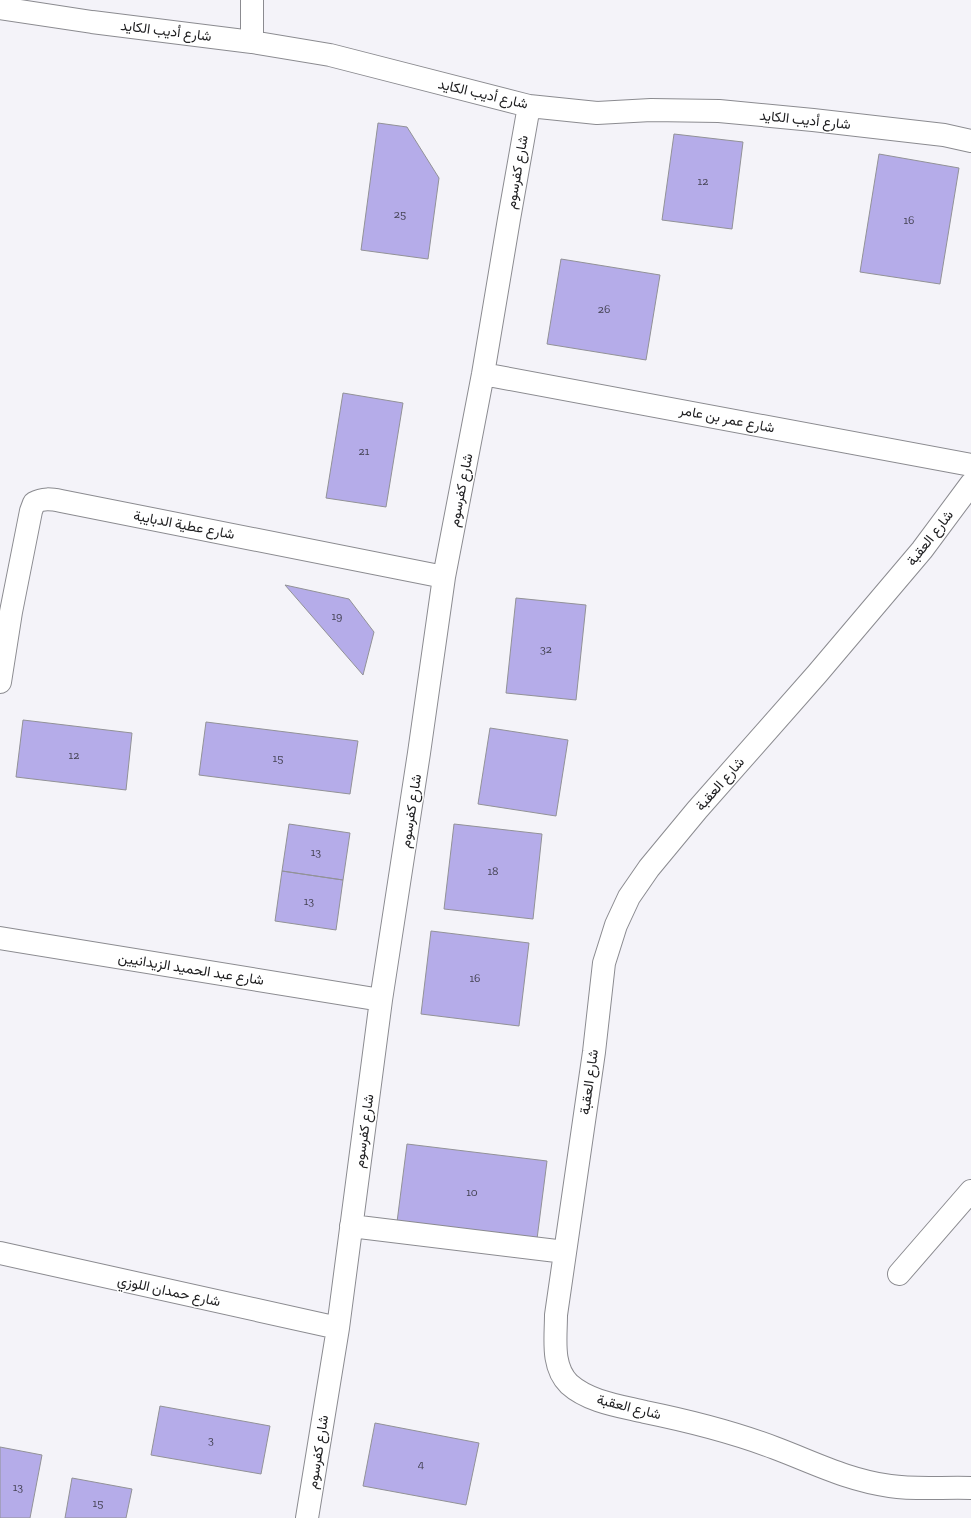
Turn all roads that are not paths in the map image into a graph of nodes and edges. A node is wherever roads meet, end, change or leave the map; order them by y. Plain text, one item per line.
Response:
1 (252, 0) edge
2 (0, 8) edge
3 (252, 42) junction
4 (530, 106) junction
5 (971, 141) edge
6 (483, 374) junction
7 (971, 465) edge
8 (971, 484) edge
9 (444, 577) junction
10 (6, 611) edge
11 (0, 682) edge
12 (0, 938) edge
13 (381, 1000) junction
14 (971, 1191) edge
15 (351, 1226) junction
16 (565, 1252) junction
17 (0, 1254) edge
18 (899, 1274) dead end
19 (338, 1328) junction
20 (971, 1488) edge
21 (307, 1518) edge

1 - 3 street
2 - 3 street, شارع أديب الكايد
3 - 4 street, شارع أديب الكايد
4 - 5 street, شارع أديب الكايد
4 - 6 street, شارع كفرسوم
6 - 7 street, شارع عمر بن عامر
6 - 9 street, شارع كفرسوم
8 - 16 street, شارع العقبة
9 - 10 street, شارع عطية الدبايبة
9 - 13 street, شارع كفرسوم
10 - 11 street
12 - 13 street, شارع عبد الحميد الزيدانيين
13 - 15 street, شارع كفرسوم
14 - 18 street
15 - 16 street
15 - 19 street, شارع كفرسوم
16 - 20 street, شارع العقبة
17 - 19 street, شارع حمدان اللوزي
19 - 21 street, شارع كفرسوم

